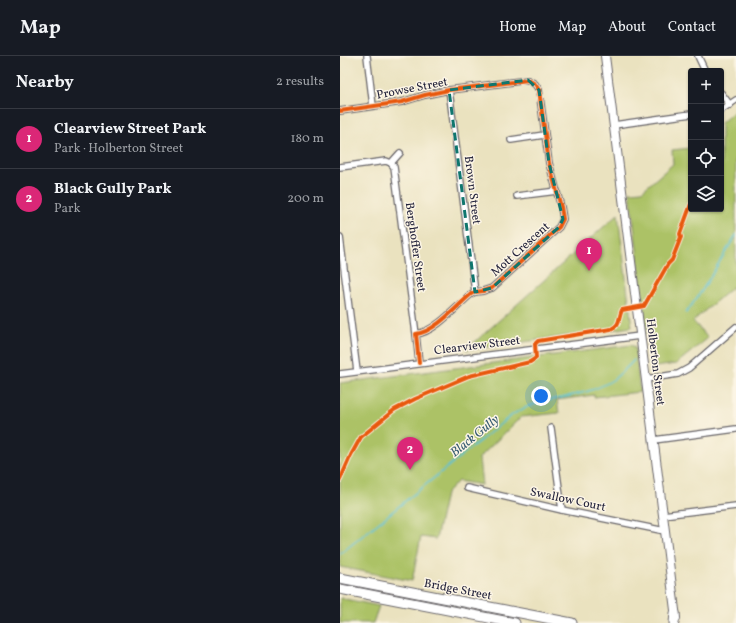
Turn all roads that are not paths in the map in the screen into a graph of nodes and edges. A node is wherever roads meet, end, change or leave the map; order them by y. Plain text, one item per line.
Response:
1 (367, 56) edge
2 (606, 56) edge
3 (698, 56) edge
4 (704, 68) edge
5 (535, 84) joint
6 (449, 90) junction
7 (724, 97) edge
8 (736, 100) edge
9 (730, 105) junction
10 (373, 106) junction
11 (724, 108) edge
12 (340, 111) edge
13 (688, 114) edge
14 (614, 124) junction
15 (544, 135) junction
16 (511, 140) dead end
17 (400, 154) dead end
18 (391, 163) junction
19 (340, 167) edge
20 (557, 191) junction
21 (518, 196) dead end
22 (340, 237) edge
23 (475, 292) junction
24 (736, 327) edge
25 (416, 334) junction
26 (640, 336) junction
27 (419, 363) junction
28 (357, 372) junction
29 (340, 374) edge
30 (646, 379) junction
31 (552, 428) dead end
32 (736, 429) edge
33 (654, 440) junction
34 (467, 488) dead end
35 (736, 506) edge
36 (562, 510) junction
37 (663, 515) junction
38 (665, 531) junction
39 (340, 578) edge
40 (340, 589) edge
41 (675, 620) edge
42 (550, 621) edge
43 (515, 623) edge
44 (572, 623) edge

1 - 10 street
2 - 14 main road, Holberton Street
3 - 4 street
5 - 6 street, Prowse Street
5 - 15 street, Mott Crescent
6 - 10 street, Prowse Street
6 - 23 street, Brown Street
7 - 9 street
8 - 9 street
9 - 11 street
10 - 12 street, Prowse Street
13 - 14 street
14 - 26 main road, Holberton Street
15 - 16 street
15 - 20 street, Mott Crescent
17 - 18 street
18 - 19 street
18 - 25 street, Berghoffer Street
20 - 21 street
20 - 23 street, Mott Crescent
22 - 28 street
23 - 25 street, Mott Crescent
24 - 30 street
25 - 27 street
26 - 27 street, Clearview Street
26 - 30 main road, Holberton Street
27 - 28 street, Clearview Street
28 - 29 street, Clearview Street
30 - 33 main road, Holberton Street
31 - 36 street
32 - 33 street
33 - 37 main road, Holberton Street
34 - 36 street, Swallow Court
35 - 37 street
36 - 38 street, Swallow Court
37 - 38 main road, Holberton Street
38 - 41 main road, Holberton Street
39 - 42 main road, Bridge Street
40 - 43 main road, Bridge Street
42 - 44 main road, Bridge Street

